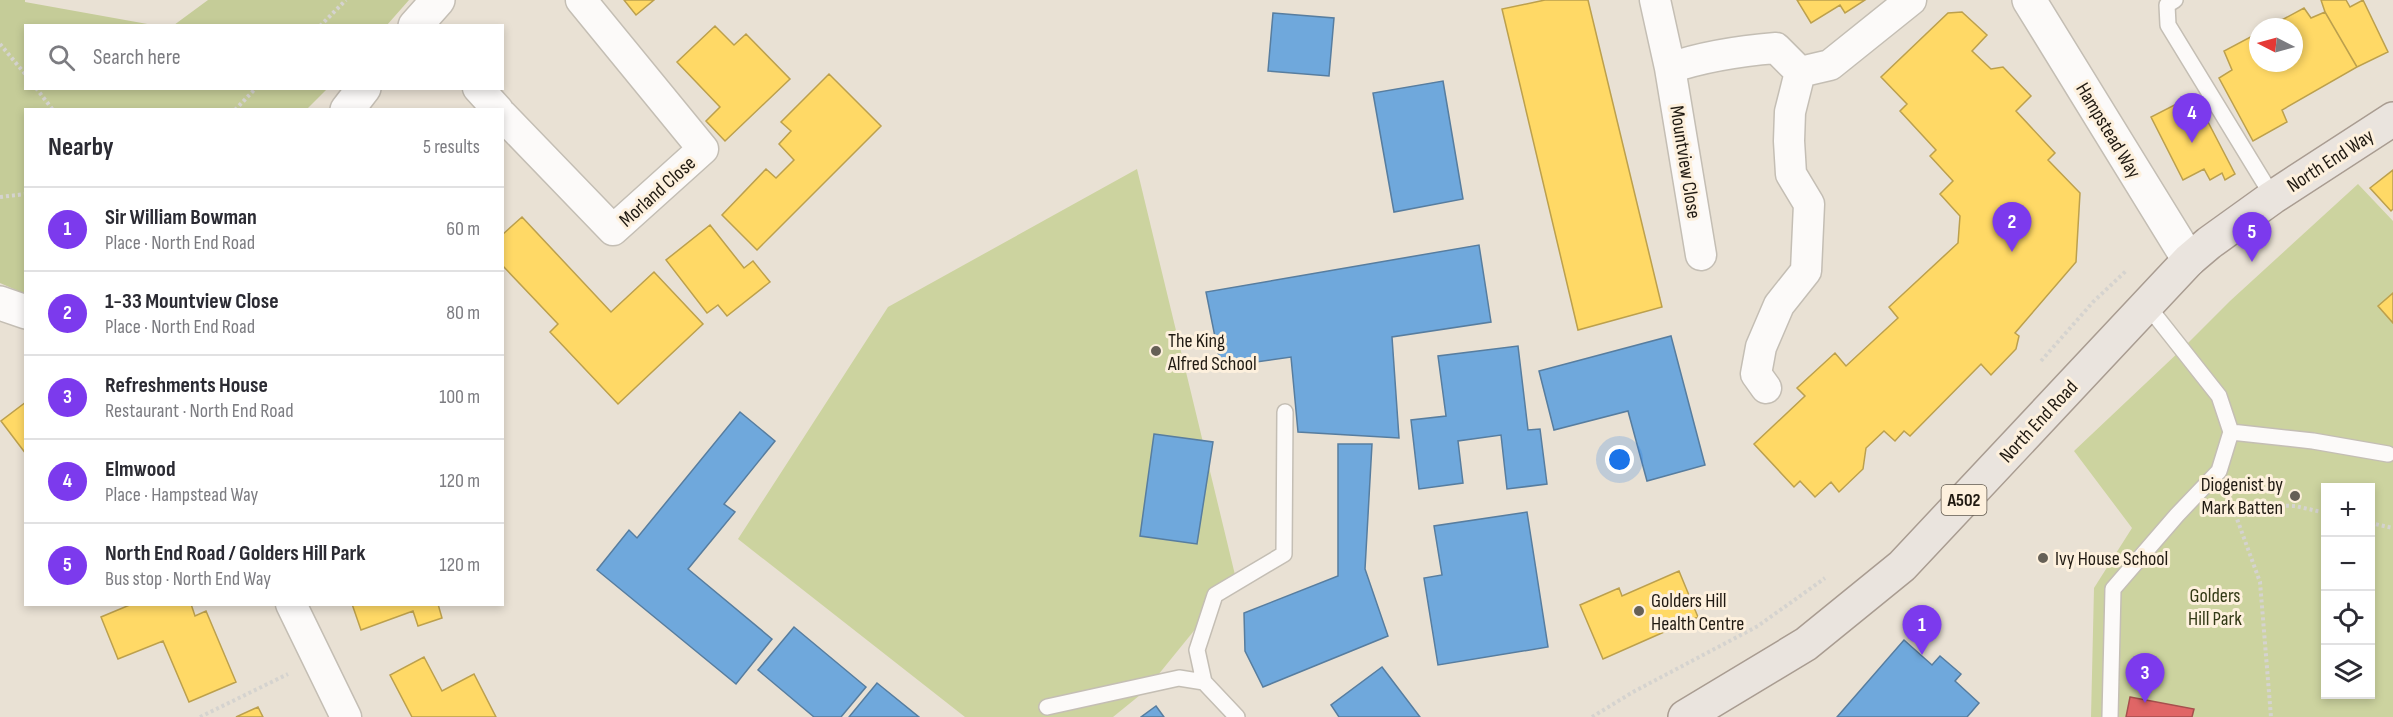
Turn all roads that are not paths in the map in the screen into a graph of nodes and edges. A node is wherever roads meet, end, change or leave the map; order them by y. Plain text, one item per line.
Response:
1 (438, 0) edge
2 (581, 0) edge
3 (1655, 0) edge
4 (1911, 0) edge
5 (2029, 0) edge
6 (2175, 0) edge
7 (417, 24) edge
8 (1670, 69) junction
9 (1800, 72) junction
10 (363, 90) edge
11 (480, 90) edge
12 (349, 108) edge
13 (496, 108) edge
14 (504, 117) edge
15 (2393, 119) edge
16 (2273, 197) junction
17 (2199, 251) junction
18 (1701, 255) dead end
19 (0, 303) edge
20 (2147, 305) junction
21 (24, 311) edge
22 (1766, 388) dead end
23 (1285, 412) dead end
24 (2231, 432) junction
25 (2388, 454) dead end
26 (292, 606) edge
27 (1204, 682) junction
28 (1047, 706) dead end
29 (346, 717) edge
30 (1237, 717) edge
31 (1685, 717) edge
32 (2110, 717) edge

1 - 7 street
2 - 14 street, Morland Close
3 - 8 street, Mountview Close
4 - 9 street
5 - 17 street, Hampstead Way
6 - 16 lane
8 - 9 street
8 - 18 street, Mountview Close
9 - 22 street
10 - 12 street
11 - 13 street
15 - 16 main road, North End Way / A502
16 - 17 main road, North End Way / A502
17 - 20 main road, North End Road / A502
19 - 21 street
20 - 24 lane
20 - 31 main road, North End Road / A502
23 - 27 lane
24 - 25 lane
24 - 32 lane
26 - 29 street
27 - 28 lane
27 - 30 lane

